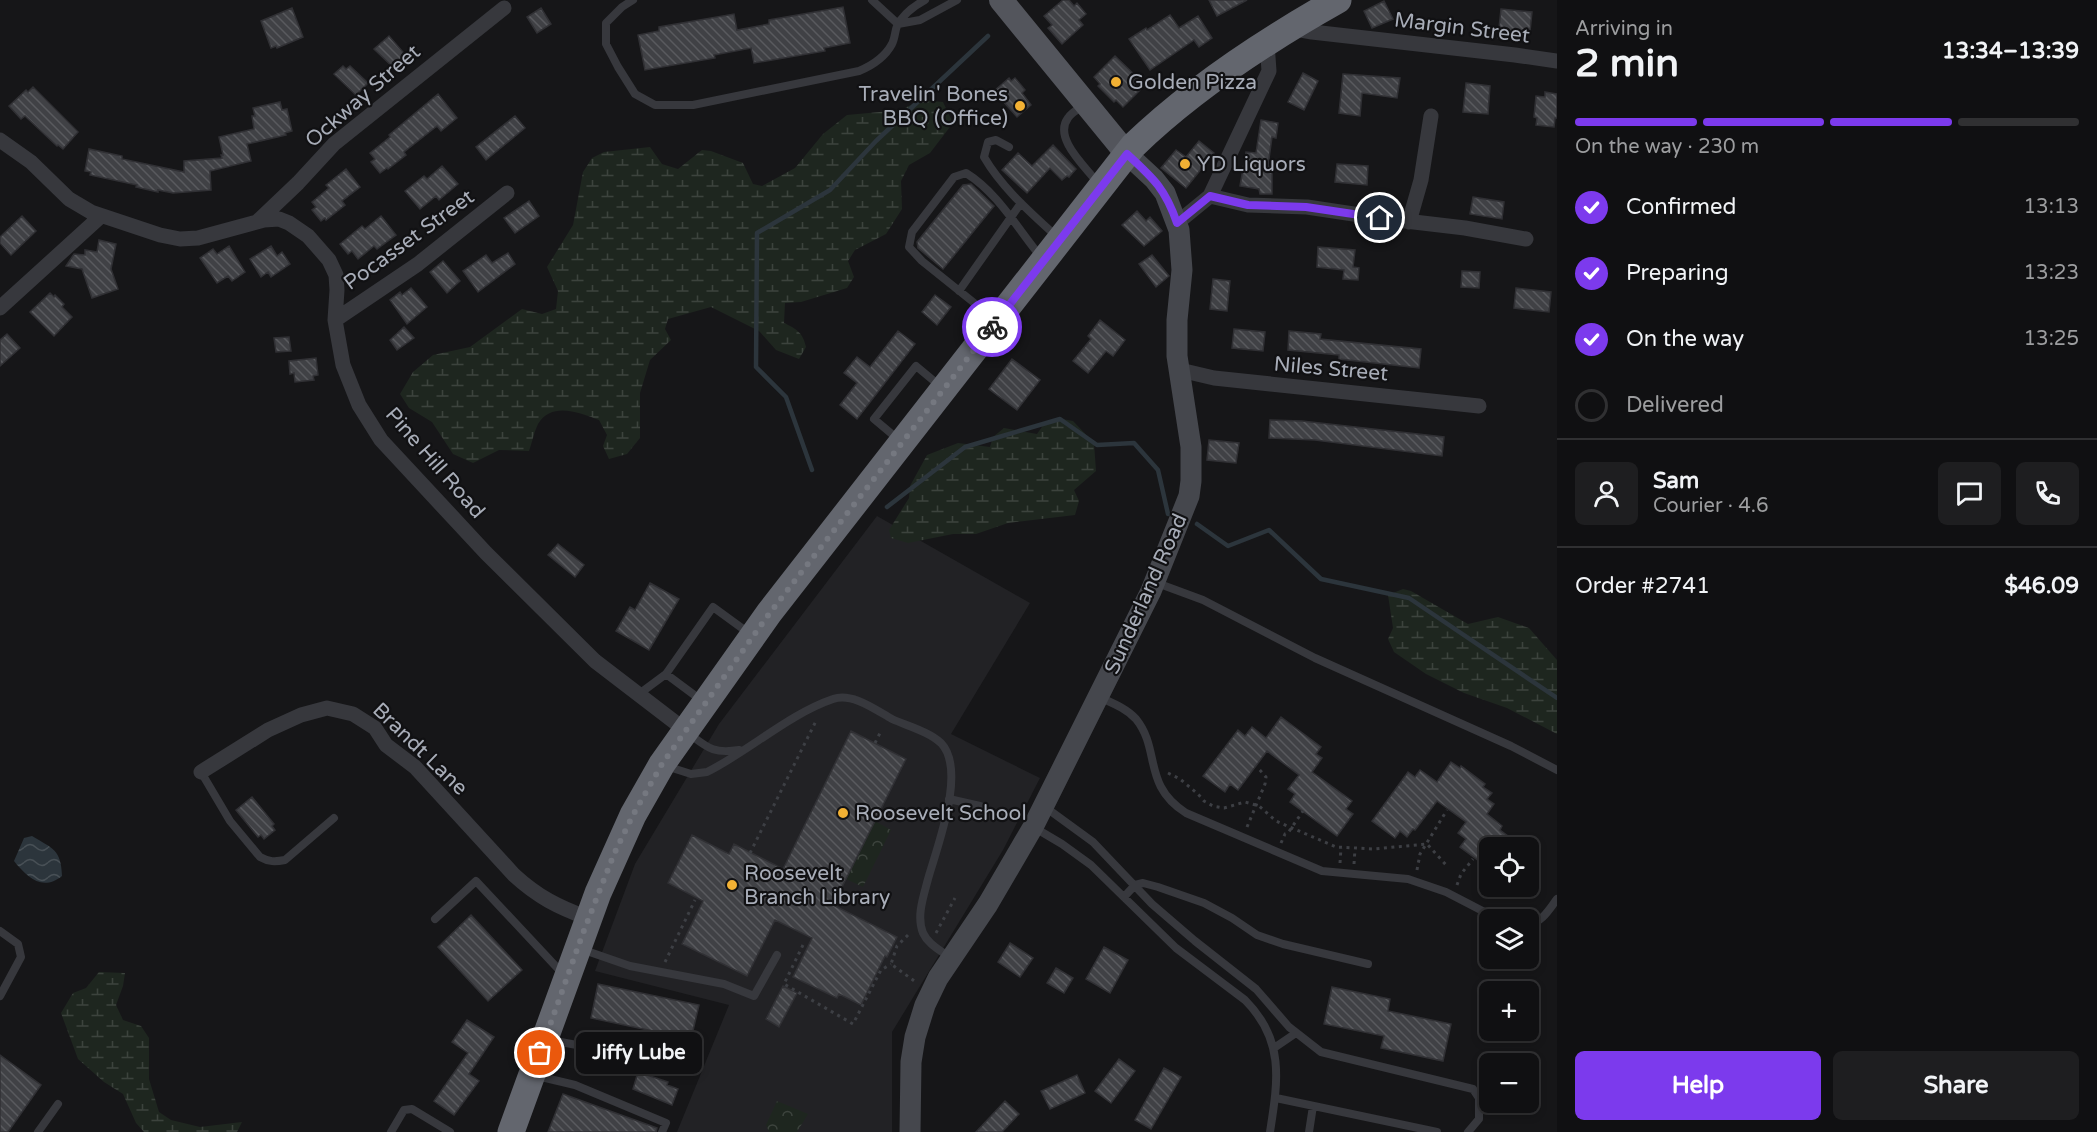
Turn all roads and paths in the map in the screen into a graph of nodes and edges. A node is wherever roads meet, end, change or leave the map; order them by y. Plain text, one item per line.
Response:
1 (633, 0) edge
2 (873, 0) edge
3 (925, 0) edge
4 (957, 0) edge
5 (1001, 0) edge
6 (1338, 0) edge
7 (504, 8) dead end
8 (898, 24) junction
9 (1290, 28) junction
10 (1267, 43) junction
11 (1557, 61) edge
12 (1086, 103) junction
13 (1431, 116) dead end
14 (0, 140) edge
15 (1009, 147) dead end
16 (1127, 154) junction
17 (1101, 187) junction
18 (507, 193) dead end
19 (1210, 196) junction
20 (1021, 203) junction
21 (101, 216) junction
22 (1010, 217) junction
23 (1409, 222) junction
24 (255, 223) junction
25 (1177, 223) junction
26 (1526, 239) dead end
27 (1052, 250) junction
28 (959, 291) junction
29 (0, 308) edge
30 (335, 320) junction
31 (997, 321) junction
32 (1180, 370) junction
33 (944, 388) junction
34 (1479, 406) dead end
35 (901, 442) junction
36 (1155, 582) junction
37 (753, 635) junction
38 (666, 674) junction
39 (639, 694) junction
40 (1099, 697) junction
41 (704, 703) junction
42 (817, 719) dead end
43 (685, 730) junction
44 (880, 733) dead end
45 (874, 743) dead end
46 (742, 750) junction
47 (662, 764) junction
48 (1163, 768) dead end
49 (1258, 768) dead end
50 (1557, 770) edge
51 (201, 772) joint
52 (949, 799) junction
53 (1257, 805) junction
54 (980, 806) dead end
55 (1044, 806) junction
56 (1448, 810) dead end
57 (1303, 811) dead end
58 (1252, 815) dead end
59 (334, 818) dead end
60 (1033, 827) junction
61 (1292, 828) junction
62 (1285, 834) dead end
63 (1427, 844) junction
64 (1341, 848) junction
65 (1355, 849) junction
66 (750, 853) dead end
67 (1341, 854) dead end
68 (1354, 855) dead end
69 (1473, 859) dead end
70 (1447, 866) dead end
71 (1461, 874) dead end
72 (1415, 881) junction
73 (1135, 885) junction
74 (1124, 897) junction
75 (955, 898) dead end
76 (1557, 899) edge
77 (695, 900) dead end
78 (1480, 909) edge
79 (588, 918) junction
80 (435, 919) dead end
81 (1539, 921) edge
82 (0, 931) edge
83 (936, 933) dead end
84 (908, 935) dead end
85 (803, 945) dead end
86 (577, 948) junction
87 (777, 955) dead end
88 (951, 958) junction
89 (891, 964) junction
90 (1368, 964) dead end
91 (660, 972) junction
92 (566, 977) junction
93 (918, 984) dead end
94 (0, 996) edge
95 (1296, 1033) junction
96 (545, 1039) junction
97 (1274, 1047) junction
98 (684, 1065) dead end
99 (532, 1075) junction
100 (1276, 1098) junction
101 (58, 1104) dead end
102 (1313, 1106) junction
103 (38, 1132) edge
104 (391, 1132) edge
105 (450, 1132) edge
106 (511, 1132) edge
107 (662, 1132) edge
108 (910, 1132) edge
109 (1270, 1132) edge
110 (1309, 1132) edge
111 (1437, 1132) edge
112 (1468, 1132) edge

1 - 8 lane
2 - 8 lane
3 - 8 lane
4 - 8 lane
5 - 12 main road, Sunderland Road
6 - 9 highway
7 - 24 street, Ockway Street
9 - 10 highway
9 - 11 street, Margin Street
10 - 16 highway
10 - 19 street
12 - 16 main road, Sunderland Road
12 - 17 lane
13 - 23 street
14 - 21 street, Pine Hill Road
15 - 20 lane
16 - 17 highway
16 - 25 street, Sunderland Road
17 - 27 highway
18 - 30 street, Pocasset Street
19 - 23 street
19 - 25 street
20 - 22 lane
20 - 27 lane
21 - 24 street, Pine Hill Road
21 - 29 street
22 - 27 lane
22 - 28 lane
22 - 28 lane
23 - 26 street
24 - 30 street, Pine Hill Road
25 - 32 street, Sunderland Road
27 - 31 highway
28 - 31 lane
30 - 39 street, Pine Hill Road
31 - 33 highway
32 - 34 street, Niles Street
32 - 36 street, Sunderland Road
33 - 35 highway
33 - 35 lane
35 - 37 highway
36 - 40 street, Sunderland Road
36 - 50 lane
37 - 38 lane
37 - 41 highway
38 - 39 lane
38 - 41 lane
39 - 43 street, Pine Hill Road
40 - 55 street, Sunderland Road
40 - 72 lane
41 - 43 highway
42 - 66 path
43 - 46 lane
43 - 47 highway
44 - 45 path
46 - 47 lane
46 - 52 lane
47 - 79 highway
48 - 53 path
49 - 53 path
51 - 59 lane
51 - 79 street, Brandt Lane
52 - 54 lane
52 - 88 lane
53 - 58 path
53 - 61 path
55 - 60 street, Sunderland Road
55 - 73 lane
56 - 63 path
57 - 61 path
60 - 74 lane
60 - 88 street, Sunderland Road
61 - 62 path
61 - 64 path
63 - 65 path
63 - 70 path
63 - 72 path
64 - 65 path
64 - 67 path
65 - 68 path
69 - 71 path
72 - 78 lane
73 - 74 lane
73 - 90 lane
73 - 95 lane
74 - 97 lane
75 - 83 path
76 - 81 lane
77 - 91 path
79 - 86 highway
80 - 92 lane
82 - 94 lane
84 - 89 path
85 - 89 path
86 - 91 lane
86 - 92 highway
87 - 91 lane
88 - 108 street, Sunderland Road
89 - 93 path
92 - 96 highway
95 - 97 lane
95 - 112 lane
96 - 98 lane
96 - 99 highway
97 - 100 lane
99 - 106 highway
99 - 107 lane
100 - 102 lane
100 - 109 lane
101 - 103 lane
102 - 110 lane
102 - 111 lane
104 - 105 lane

